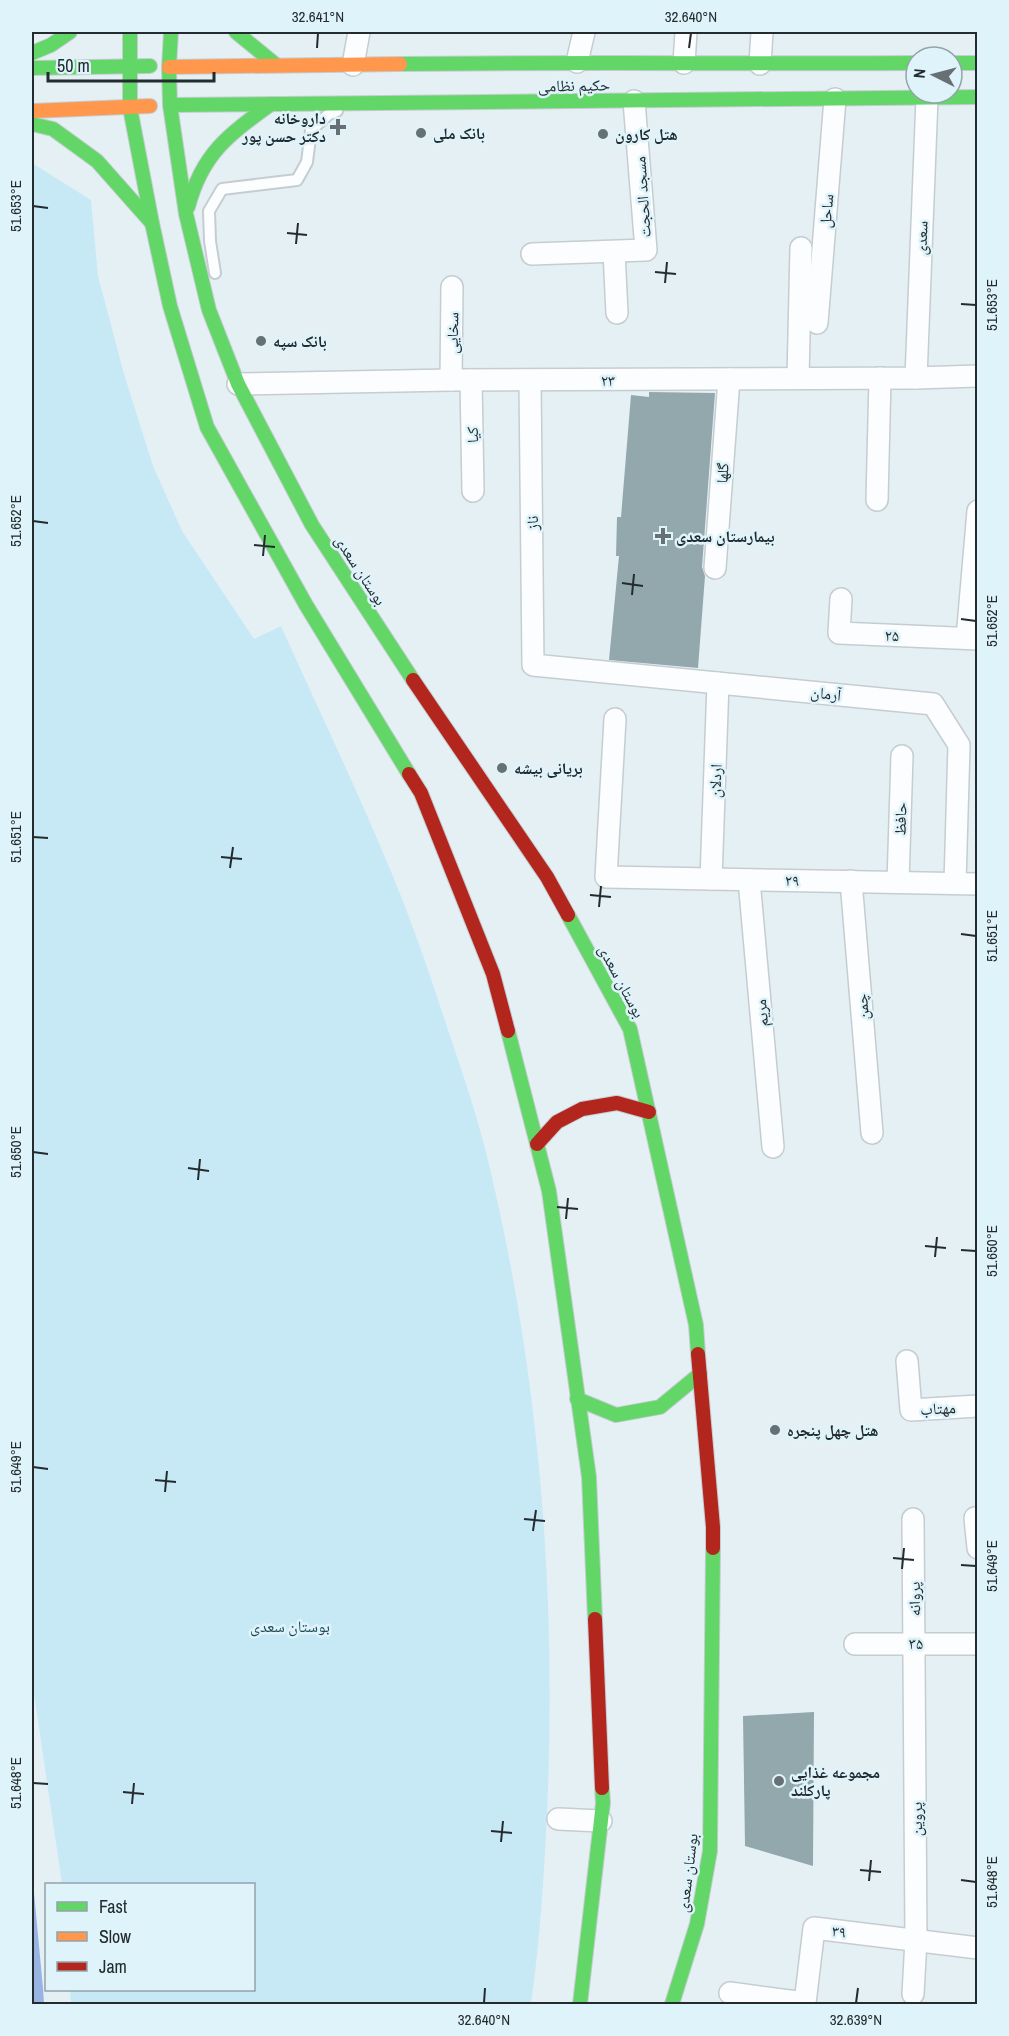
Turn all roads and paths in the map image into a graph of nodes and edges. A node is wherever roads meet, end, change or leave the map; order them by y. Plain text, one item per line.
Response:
1 (70, 32) edge
2 (130, 32) edge
3 (171, 32) edge
4 (236, 32) edge
5 (359, 32) edge
6 (584, 32) edge
7 (686, 32) edge
8 (762, 32) edge
9 (32, 53) edge
10 (578, 62) junction
11 (684, 63) junction
12 (904, 63) edge
13 (760, 64) junction
14 (276, 65) junction
15 (353, 65) junction
16 (129, 66) junction
17 (169, 67) junction
18 (32, 68) edge
19 (904, 98) edge
20 (835, 99) junction
21 (634, 101) junction
22 (271, 104) junction
23 (358, 104) junction
24 (170, 105) junction
25 (927, 105) edge
26 (130, 108) junction
27 (32, 111) edge
28 (32, 124) edge
29 (186, 214) junction
30 (152, 223) junction
31 (801, 248) dead end
32 (614, 252) junction
33 (532, 254) dead end
34 (218, 286) dead end
35 (453, 286) dead end
36 (617, 313) dead end
37 (224, 320) dead end
38 (817, 323) dead end
39 (235, 374) junction
40 (978, 376) edge
41 (798, 378) junction
42 (880, 378) junction
43 (916, 378) junction
44 (729, 379) junction
45 (461, 380) junction
46 (530, 381) junction
47 (473, 491) dead end
48 (877, 500) dead end
49 (978, 512) edge
50 (715, 568) dead end
51 (842, 599) dead end
52 (972, 638) edge
53 (533, 665) joint
54 (718, 683) junction
55 (615, 719) dead end
56 (903, 756) dead end
57 (711, 879) junction
58 (749, 879) junction
59 (851, 881) junction
60 (898, 882) junction
61 (955, 883) junction
62 (978, 884) edge
63 (649, 1112) junction
64 (872, 1133) dead end
65 (537, 1144) junction
66 (773, 1147) dead end
67 (907, 1362) dead end
68 (700, 1374) junction
69 (578, 1399) junction
70 (978, 1406) edge
71 (975, 1518) dead end
72 (913, 1519) dead end
73 (978, 1548) edge
74 (915, 1643) junction
75 (855, 1644) dead end
76 (978, 1644) edge
77 (551, 1816) dead end
78 (601, 1821) junction
79 (916, 1940) junction
80 (978, 1948) edge
81 (730, 1993) dead end
82 (913, 1994) dead end
83 (580, 2004) edge
84 (672, 2004) edge

1 - 9 main road
2 - 16 main road
3 - 17 main road, بوستان سعدی
4 - 14 main road
5 - 15 street
6 - 10 street
7 - 11 street
8 - 13 street
10 - 11 main road, حکیم نظامی
10 - 15 main road, حکیم نظامی
11 - 13 main road, حکیم نظامی
12 - 13 main road, حکیم نظامی
14 - 15 main road, حکیم نظامی
14 - 17 main road, حکیم نظامی
16 - 17 main road, حکیم نظامی
16 - 18 main road, حکیم نظامی
16 - 26 main road
17 - 24 main road, بوستان سعدی
19 - 20 main road, حکیم نظامی
20 - 21 main road, حکیم نظامی
20 - 38 street, ساحل
21 - 23 main road, حکیم نظامی
21 - 32 street, مسجد الحجت
22 - 23 main road, حکیم نظامی
22 - 24 main road, حکیم نظامی
22 - 29 main road
23 - 34 lane
24 - 26 main road, حکیم نظامی
24 - 29 main road, بوستان سعدی
25 - 43 street, سعدی
26 - 27 main road, حکیم نظامی
26 - 30 main road
28 - 30 main road
29 - 39 main road, بوستان سعدی
30 - 65 main road
31 - 41 street
32 - 33 street, مسجد الحجت
32 - 36 street
35 - 45 street, سخایی
37 - 39 lane
39 - 45 street, ۲۳
39 - 63 main road, بوستان سعدی
40 - 43 street, ۲۳
41 - 42 street, ۲۳
41 - 44 street, ۲۳
42 - 43 street, ۲۳
42 - 48 street
44 - 46 street, ۲۳
44 - 50 street, گلها
45 - 46 street, ۲۳
45 - 47 street, کیا
46 - 53 street, ناز
49 - 52 street
51 - 52 street, ۲۵
53 - 54 street, آرمان
54 - 57 street, اردلان
54 - 61 street, آرمان
55 - 57 street, ۲۹
56 - 60 street, حافظ
57 - 58 street, ۲۹
58 - 59 street, ۲۹
58 - 66 street, مریم
59 - 60 street, ۲۹
59 - 64 street, چمن
60 - 61 street, ۲۹
61 - 62 street, ۲۹
63 - 65 main road
63 - 68 main road, بوستان سعدی
65 - 69 main road
67 - 70 street, مهتاب
68 - 69 main road
68 - 84 main road, بوستان سعدی
69 - 78 main road
71 - 73 street
72 - 74 street, پروانه
74 - 75 street, ۳۵
74 - 76 street, ۳۵
74 - 79 street, پروین
77 - 78 street
78 - 83 main road
79 - 80 street, ۳۹
79 - 81 street, ۳۹
79 - 82 street, پروین

